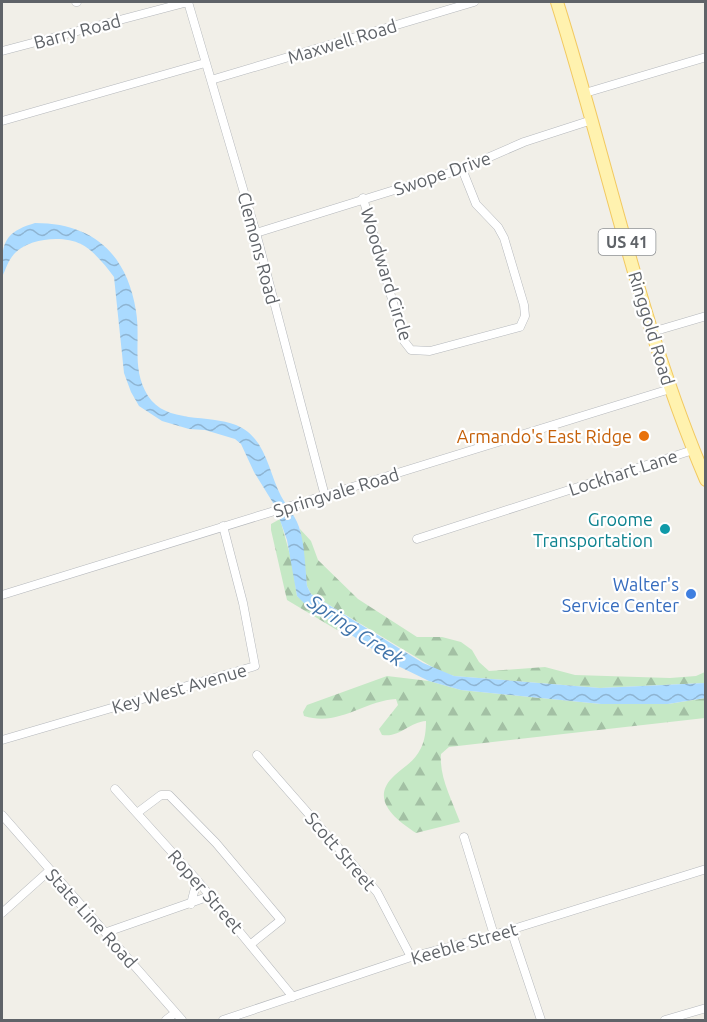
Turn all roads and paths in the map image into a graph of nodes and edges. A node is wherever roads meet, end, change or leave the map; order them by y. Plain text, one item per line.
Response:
1 (188, 2) edge
2 (474, 2) edge
3 (557, 2) edge
4 (2, 51) edge
5 (705, 57) edge
6 (205, 63) junction
7 (211, 80) junction
8 (585, 93) junction
9 (592, 120) junction
10 (2, 121) edge
11 (462, 169) junction
12 (363, 198) junction
13 (256, 233) junction
14 (705, 316) edge
15 (652, 332) junction
16 (670, 389) junction
17 (693, 450) junction
18 (705, 480) edge
19 (325, 496) junction
20 (224, 526) junction
21 (417, 539) dead end
22 (2, 595) edge
23 (2, 740) edge
24 (257, 755) dead end
25 (115, 789) dead end
26 (137, 813) junction
27 (2, 815) edge
28 (464, 837) dead end
29 (705, 869) edge
30 (50, 870) junction
31 (197, 880) junction
32 (210, 896) junction
33 (190, 904) junction
34 (2, 913) edge
35 (511, 930) junction
36 (107, 932) junction
37 (494, 935) junction
38 (251, 944) junction
39 (411, 957) junction
40 (293, 997) junction
41 (705, 1008) edge
42 (175, 1013) junction
43 (166, 1020) edge
44 (182, 1020) edge
45 (223, 1020) edge
46 (540, 1020) edge
47 (665, 1020) edge

1 - 4 street, Barry Road
1 - 6 street, Clemons Road
2 - 7 street, Maxwell Road
3 - 8 main road, Ringgold Road / US 41
5 - 8 street
6 - 7 street, Clemons Road
6 - 10 street
7 - 13 street, Clemons Road
8 - 9 main road, Ringgold Road / US 41
9 - 11 street, Swope Drive
9 - 15 main road, Ringgold Road / US 41
11 - 12 street, Swope Drive
11 - 12 street, Woodward Circle
12 - 13 street, Swope Drive
13 - 19 street, Clemons Road
14 - 15 street
15 - 16 main road, Ringgold Road / US 41
16 - 17 main road, Ringgold Road / US 41
16 - 19 street, Springvale Road
17 - 18 main road, Ringgold Road / US 41
17 - 21 street, Lockhart Lane
19 - 20 street, Springvale Road
20 - 22 street, Springvale Road
20 - 23 street, Key West Avenue
24 - 39 street, Scott Street
25 - 26 street, Roper Street
26 - 31 street, Roper Street
26 - 38 street
27 - 30 street, State Line Road
28 - 37 street
29 - 35 street, Keeble Street
30 - 34 street
30 - 36 street, State Line Road
31 - 32 street, Roper Street
31 - 33 street
32 - 33 street
32 - 38 street, Roper Street
33 - 36 street
35 - 37 street, Keeble Street
35 - 46 street
36 - 42 street, State Line Road
37 - 39 street, Keeble Street
38 - 40 street, Roper Street
39 - 40 street, Keeble Street
40 - 45 street, Keeble Street
41 - 47 street
42 - 43 street
42 - 44 street, State Line Road

